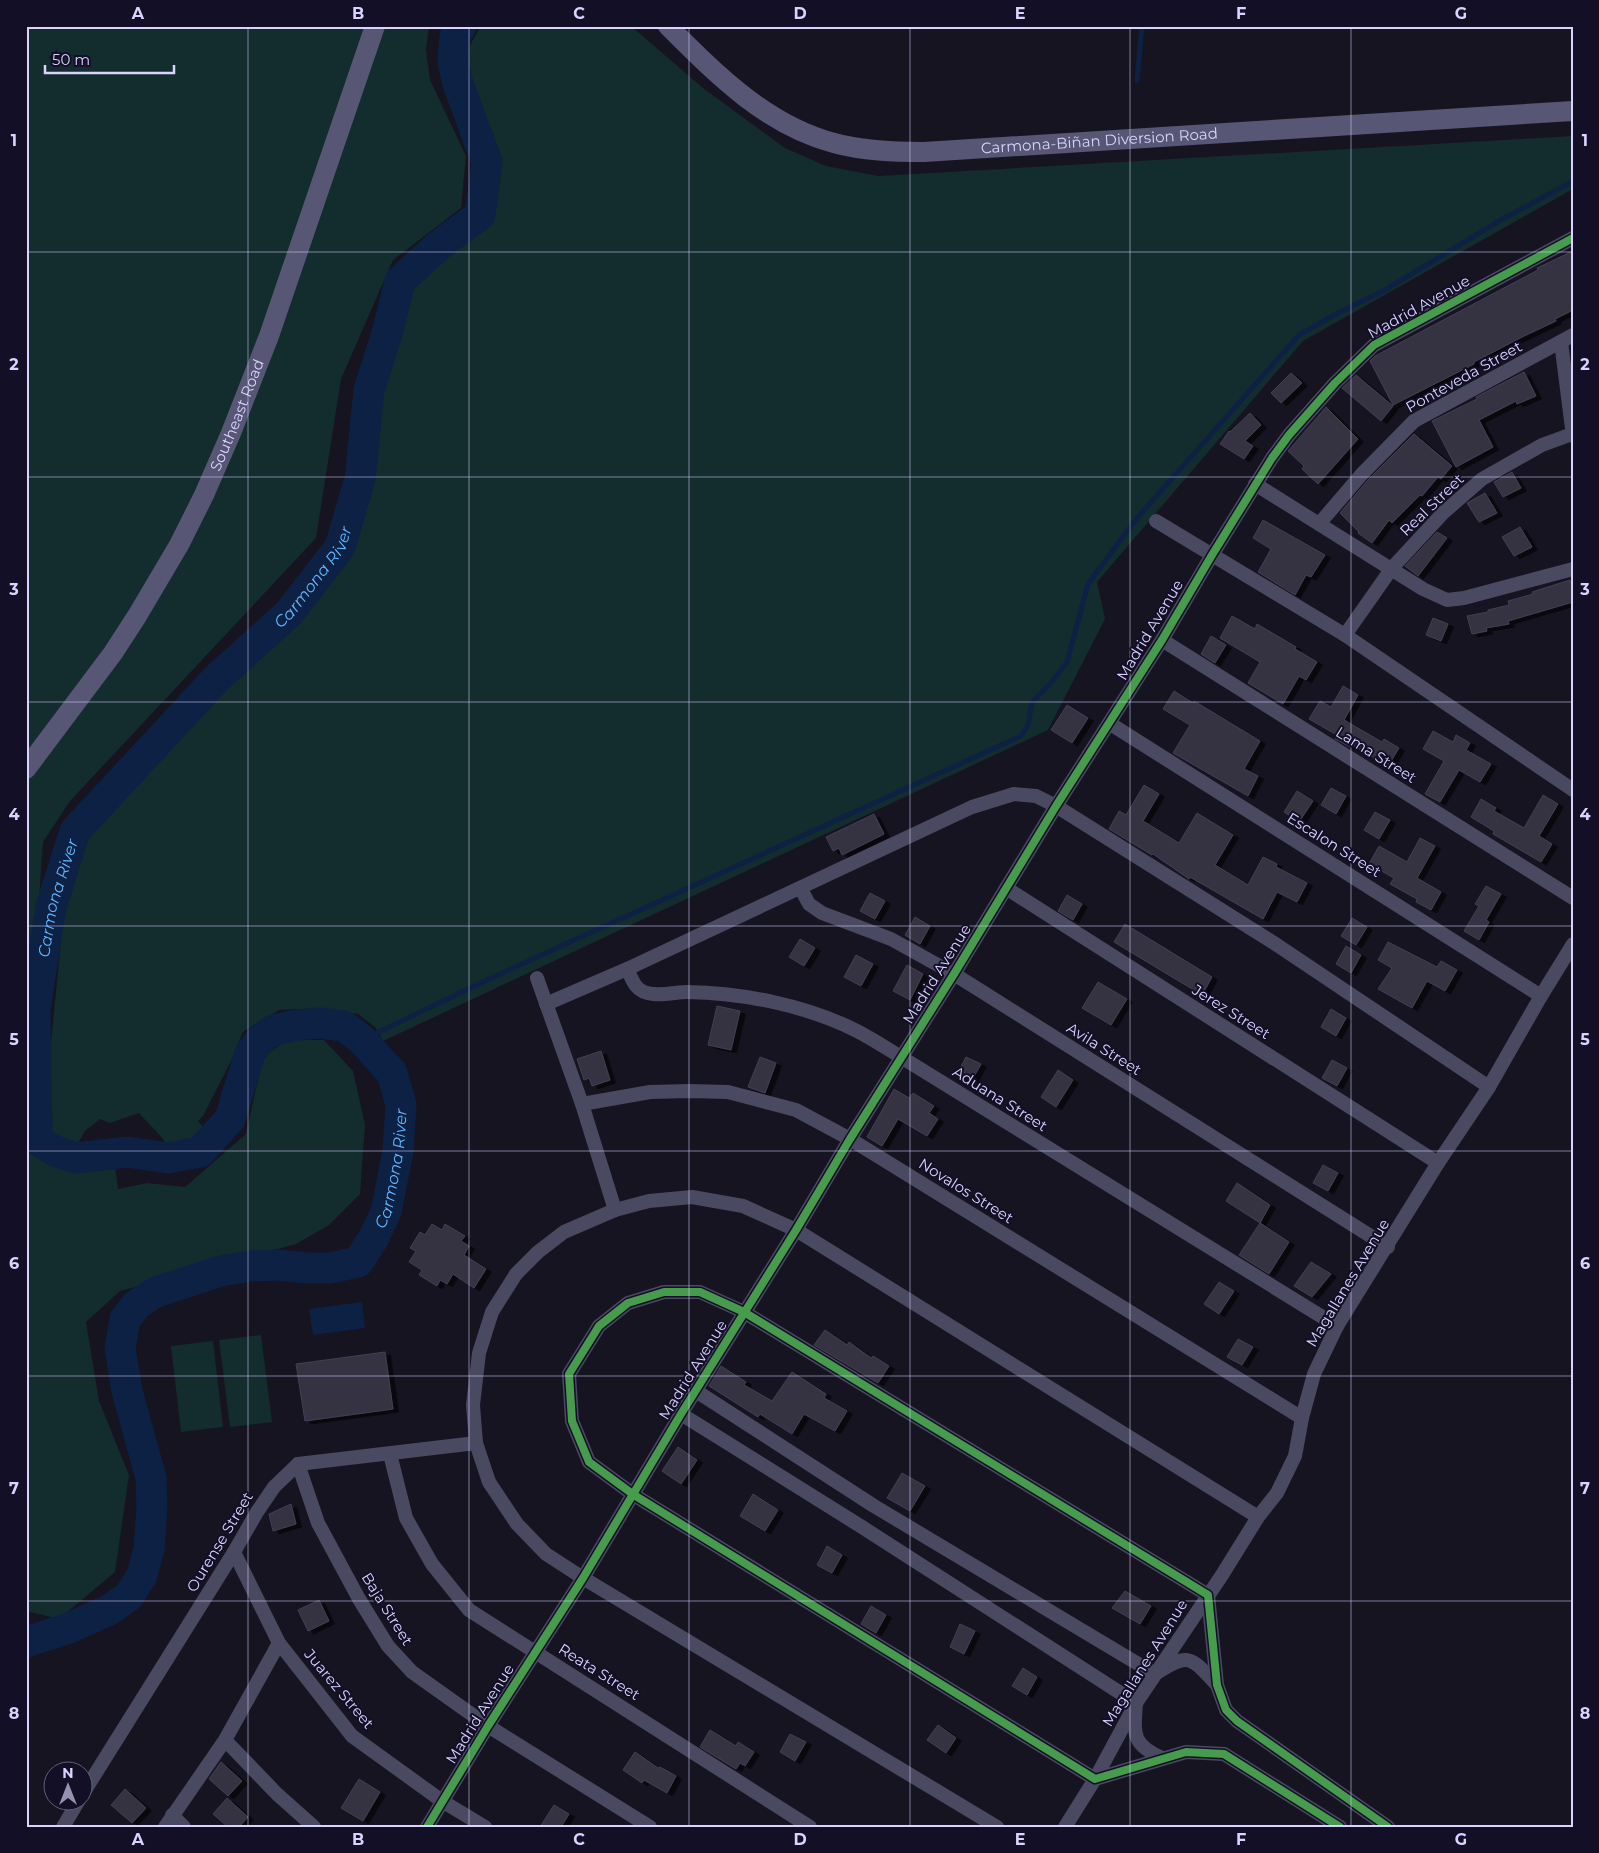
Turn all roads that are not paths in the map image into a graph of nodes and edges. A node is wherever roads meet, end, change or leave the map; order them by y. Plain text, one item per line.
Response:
1 (376, 26) edge
2 (668, 26) edge
3 (1573, 111) edge
4 (1573, 238) edge
5 (1567, 339) edge
6 (1573, 435) edge
7 (1255, 484) junction
8 (1156, 521) dead end
9 (1319, 524) junction
10 (1212, 555) junction
11 (1392, 568) junction
12 (1573, 569) edge
13 (1345, 635) junction
14 (1162, 640) junction
15 (1108, 723) junction
16 (26, 769) edge
17 (1573, 790) edge
18 (1056, 806) junction
19 (1006, 888) junction
20 (801, 889) junction
21 (1573, 898) edge
22 (1573, 944) edge
23 (627, 969) junction
24 (954, 974) junction
25 (537, 978) dead end
26 (1541, 996) junction
27 (546, 1004) junction
28 (901, 1057) junction
29 (1489, 1086) junction
30 (582, 1104) junction
31 (850, 1139) junction
32 (1438, 1163) junction
33 (615, 1210) junction
34 (796, 1230) junction
35 (1388, 1247) junction
36 (744, 1312) junction
37 (1337, 1326) junction
38 (696, 1391) junction
39 (681, 1414) junction
40 (1302, 1418) junction
41 (476, 1443) junction
42 (390, 1454) junction
43 (298, 1464) junction
44 (634, 1495) junction
45 (874, 1506) junction
46 (1258, 1517) junction
47 (862, 1527) junction
48 (234, 1552) junction
49 (583, 1578) junction
50 (1208, 1595) junction
51 (279, 1643) junction
52 (536, 1652) junction
53 (1155, 1674) junction
54 (1217, 1685) junction
55 (1136, 1703) junction
56 (488, 1726) junction
57 (225, 1740) junction
58 (1162, 1758) junction
59 (92, 1779) edge
60 (1095, 1780) junction
61 (442, 1801) junction
62 (73, 1810) edge
63 (168, 1821) edge
64 (62, 1827) edge
65 (184, 1827) edge
66 (314, 1827) edge
67 (427, 1827) edge
68 (485, 1827) edge
69 (650, 1827) edge
70 (810, 1827) edge
71 (997, 1827) edge
72 (1065, 1827) edge
73 (1340, 1827) edge
74 (1388, 1827) edge

1 - 16 main road, Southeast Road
2 - 3 main road, Carmona-Biñan Diversion Road
4 - 7 street, Madrid Avenue
5 - 6 street
5 - 9 street, Ponteveda Street
6 - 11 street, Real Street
7 - 9 street
7 - 10 street, Madrid Avenue
8 - 10 street
9 - 11 street
10 - 13 street
10 - 14 street, Madrid Avenue
11 - 12 street
11 - 13 street, Real Street
13 - 17 street
14 - 15 street, Madrid Avenue
14 - 21 street, Lama Street
15 - 18 street, Madrid Avenue
15 - 26 street, Escalon Street
18 - 19 street, Madrid Avenue
18 - 20 street
18 - 29 street
19 - 24 street, Madrid Avenue
19 - 32 street, Jerez Street
20 - 23 street
20 - 24 street, Avila Street
22 - 26 street, Magallanes Avenue
23 - 27 street
23 - 28 street, Aduana Street
24 - 28 street, Madrid Avenue
24 - 35 street, Avila Street
25 - 27 street
26 - 29 street, Magallanes Avenue
27 - 30 street
28 - 31 street, Madrid Avenue
28 - 37 street, Aduana Street
29 - 32 street, Magallanes Avenue
30 - 31 street, Novalos Street
30 - 33 street
31 - 34 street, Madrid Avenue
31 - 40 street, Novalos Street
32 - 35 street, Magallanes Avenue
33 - 34 street
33 - 41 street
34 - 36 street, Madrid Avenue
34 - 46 street
35 - 37 street, Magallanes Avenue
36 - 38 street, Madrid Avenue
36 - 44 street
36 - 50 street
37 - 40 street, Magallanes Avenue
38 - 39 street, Madrid Avenue
38 - 45 street
39 - 44 street, Madrid Avenue
39 - 47 street
40 - 46 street, Magallanes Avenue
41 - 42 street
41 - 49 street
42 - 43 street
42 - 52 street, Reata Street
43 - 48 street, Ourense Street
43 - 56 street, Baja Street
44 - 49 street, Madrid Avenue
44 - 60 street
45 - 47 street
45 - 53 street
46 - 50 street, Magallanes Avenue
47 - 55 street
48 - 51 street, Juarez Street
48 - 59 street, Ourense Street
49 - 52 street, Madrid Avenue
49 - 71 street
50 - 53 street, Magallanes Avenue
50 - 54 street
51 - 57 street
51 - 61 street, Juarez Street
52 - 56 street, Madrid Avenue
52 - 70 street, Reata Street
53 - 54 street
53 - 55 street, Magallanes Avenue
54 - 74 street
55 - 58 street
55 - 60 street, Magallanes Avenue
56 - 61 street, Madrid Avenue
56 - 69 street, Baja Street
57 - 63 street
57 - 66 street
58 - 60 street
58 - 73 street
60 - 72 street, Magallanes Avenue
61 - 67 street, Madrid Avenue
61 - 68 street, Juarez Street
62 - 64 street
63 - 65 street

